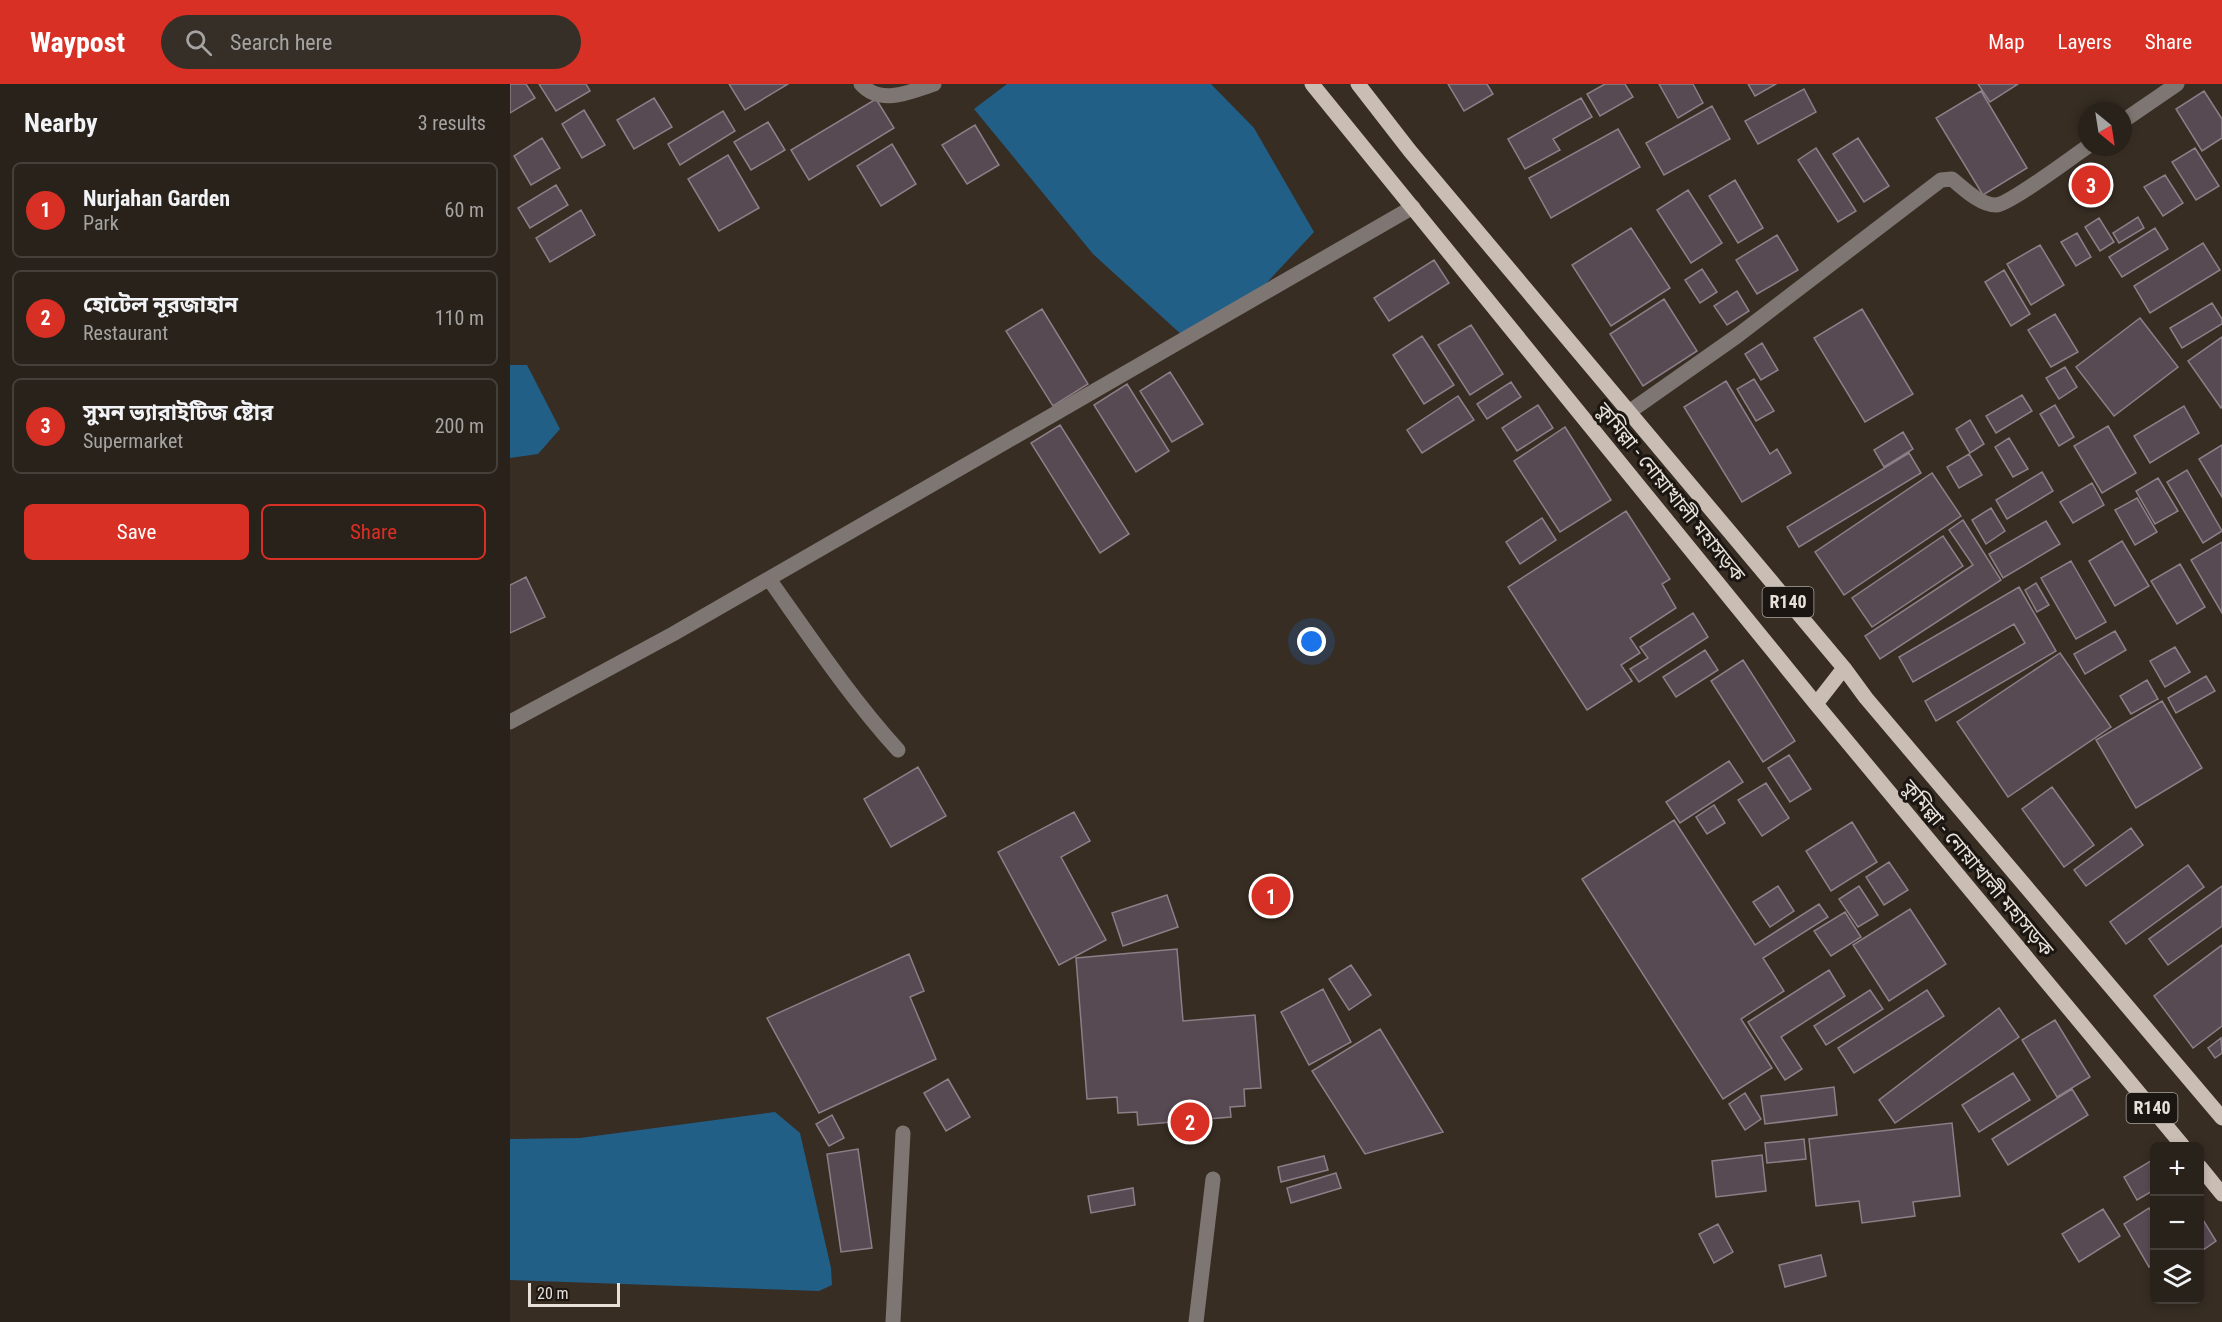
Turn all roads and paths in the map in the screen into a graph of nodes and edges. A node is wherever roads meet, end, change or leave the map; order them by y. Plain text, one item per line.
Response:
1 (861, 84) edge
2 (934, 84) edge
3 (1312, 84) edge
4 (1358, 84) edge
5 (2177, 84) edge
6 (2132, 116) edge
7 (2078, 153) edge
8 (1413, 207) junction
9 (1629, 412) junction
10 (769, 579) junction
11 (1844, 669) junction
12 (1816, 704) junction
13 (510, 722) edge
14 (898, 750) dead end
15 (2222, 1118) edge
16 (903, 1133) dead end
17 (2180, 1142) edge
18 (2204, 1173) edge
19 (1213, 1179) dead end
20 (2222, 1194) edge
21 (893, 1322) edge
22 (1196, 1322) edge

1 - 2 street
3 - 8 main road, কুমিল্লা - নোয়াখালী মহাসড়ক / R140
4 - 9 main road, কুমিল্লা - নোয়াখালী মহাসড়ক / R140
5 - 6 street
7 - 9 street
8 - 10 street
8 - 12 main road, কুমিল্লা - নোয়াখালী মহাসড়ক / R140
9 - 11 main road, কুমিল্লা - নোয়াখালী মহাসড়ক / R140
10 - 13 street
10 - 14 street
11 - 12 main road
11 - 15 main road, কুমিল্লা - নোয়াখালী মহাসড়ক / R140
12 - 17 main road, কুমিল্লা - নোয়াখালী মহাসড়ক / R140
16 - 21 street
18 - 20 main road
19 - 22 street

